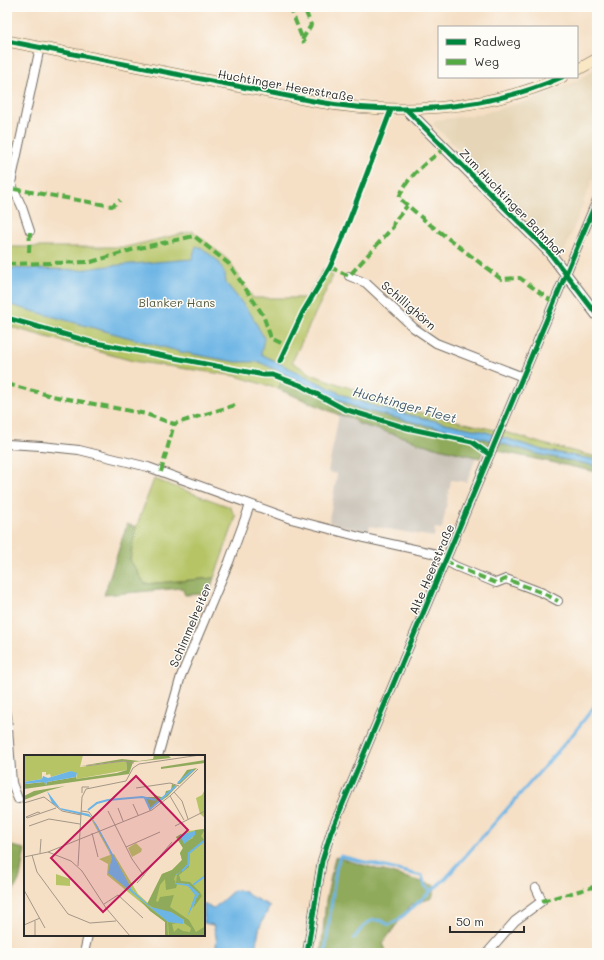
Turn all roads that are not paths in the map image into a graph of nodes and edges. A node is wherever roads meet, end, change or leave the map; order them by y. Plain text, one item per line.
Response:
1 (7, 42) edge
2 (40, 47) junction
3 (597, 59) edge
4 (578, 69) edge
5 (560, 78) edge
6 (406, 109) junction
7 (9, 183) edge
8 (597, 200) edge
9 (30, 231) dead end
10 (567, 273) junction
11 (349, 276) dead end
12 (597, 314) edge
13 (523, 377) junction
14 (7, 444) edge
15 (250, 505) junction
16 (445, 560) junction
17 (558, 601) dead end
18 (7, 715) edge
19 (158, 755) edge
20 (18, 799) dead end
21 (536, 888) dead end
22 (88, 936) edge
23 (84, 950) edge
24 (307, 953) edge
25 (487, 953) edge

1 - 2 main road, Huchtinger Heerstraße
2 - 6 main road, Huchtinger Heerstraße
2 - 7 street
3 - 4 main road
5 - 6 main road, Huchtinger Heerstraße
6 - 10 street, Zum Huchtinger Bahnhof
7 - 9 street
8 - 10 street, Alte Heerstraße
10 - 12 street, Zum Huchtinger Bahnhof
10 - 13 street, Alte Heerstraße
11 - 13 street, Schillighörn
13 - 16 street, Alte Heerstraße
14 - 15 street
15 - 16 street
15 - 19 street, Schimmelreiter
16 - 17 street
16 - 24 street, Alte Heerstraße
18 - 20 street
21 - 25 street
22 - 23 street

